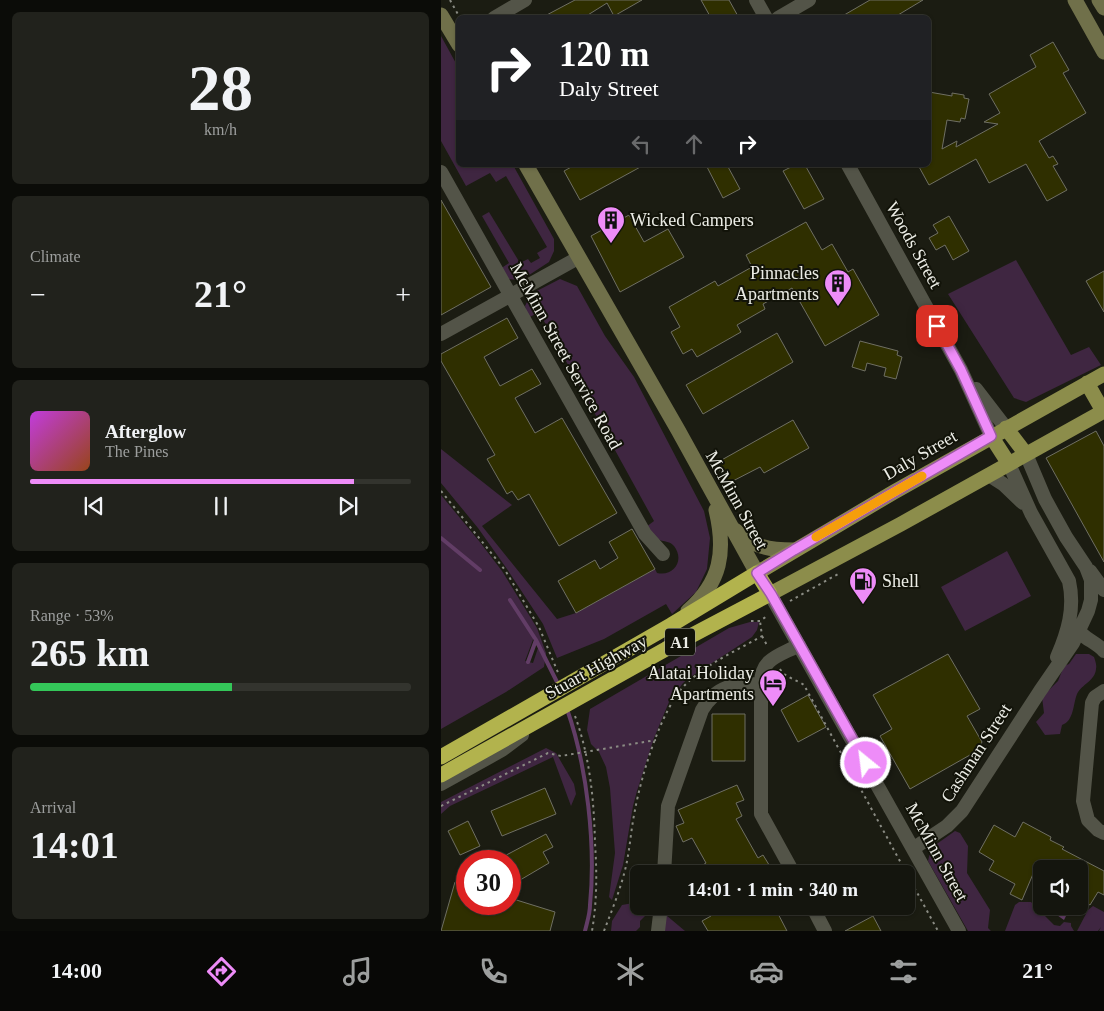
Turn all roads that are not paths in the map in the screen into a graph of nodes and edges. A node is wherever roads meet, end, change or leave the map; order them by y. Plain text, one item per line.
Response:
1 (525, 0) edge
2 (756, 0) edge
3 (809, 0) edge
4 (1075, 0) edge
5 (1099, 0) edge
6 (1104, 8) edge
7 (441, 15) edge
8 (499, 15) edge
9 (764, 15) edge
10 (783, 15) edge
11 (456, 39) edge
12 (1104, 52) edge
13 (527, 167) edge
14 (849, 167) edge
15 (441, 172) edge
16 (578, 258) junction
17 (511, 296) junction
18 (441, 334) edge
19 (961, 370) junction
20 (1104, 374) edge
21 (1087, 383) junction
22 (1104, 412) edge
23 (1006, 428) junction
24 (991, 436) junction
25 (1026, 454) junction
26 (1009, 464) junction
27 (989, 475) junction
28 (706, 482) junction
29 (1031, 513) junction
30 (728, 524) junction
31 (1066, 537) junction
32 (1050, 546) junction
33 (794, 550) junction
34 (663, 554) dead end
35 (757, 573) junction
36 (1098, 590) edge
37 (1071, 591) junction
38 (771, 594) junction
39 (1071, 620) junction
40 (671, 625) junction
41 (1079, 633) junction
42 (799, 645) junction
43 (1104, 651) edge
44 (1104, 682) edge
45 (761, 684) junction
46 (1040, 691) junction
47 (1097, 698) edge
48 (537, 722) junction
49 (441, 757) edge
50 (441, 775) edge
51 (441, 784) edge
52 (1104, 833) edge
53 (913, 848) junction
54 (665, 865) edge
55 (789, 865) edge
56 (660, 915) edge
57 (817, 915) edge
58 (658, 931) edge
59 (825, 931) edge
60 (959, 931) edge

1 - 8 street
2 - 9 street
3 - 10 street
4 - 12 street
5 - 6 street
7 - 11 street
13 - 16 street, McMinn Street
14 - 19 street, Woods Street
15 - 17 street, McMinn Street Service Road
16 - 17 street
16 - 28 street, McMinn Street
17 - 18 street
17 - 34 street, McMinn Street Service Road
19 - 23 street, Woods Street
19 - 24 street, Woods Street
20 - 21 main road, Daly Street
21 - 22 main road
21 - 23 main road, Daly Street
22 - 25 main road
23 - 24 main road, Daly Street
23 - 25 main road
24 - 26 main road
24 - 33 main road, Daly Street
25 - 26 main road
25 - 31 street
26 - 27 main road
26 - 29 street
27 - 29 street
27 - 38 main road
28 - 30 street, McMinn Street
28 - 40 street
29 - 32 street
30 - 33 street
30 - 35 street, McMinn Street
31 - 32 street
31 - 36 street
32 - 37 street
33 - 35 main road, Daly Street
35 - 38 highway, McMinn Street
35 - 40 highway, Stuart Highway / A1
36 - 37 street
36 - 41 street
37 - 39 street
38 - 42 street, McMinn Street
38 - 48 highway, Stuart Highway / A1
39 - 41 street
39 - 46 street, Cashman Street
40 - 49 highway, Stuart Highway / A1
41 - 43 street
41 - 46 street, Cashman Street
42 - 45 street
42 - 53 street, McMinn Street
44 - 47 street
45 - 54 street
45 - 55 street
46 - 53 street, Cashman Street
47 - 52 street
48 - 50 highway, Stuart Highway / A1
48 - 51 street
53 - 60 street, McMinn Street
56 - 58 street
57 - 59 street

